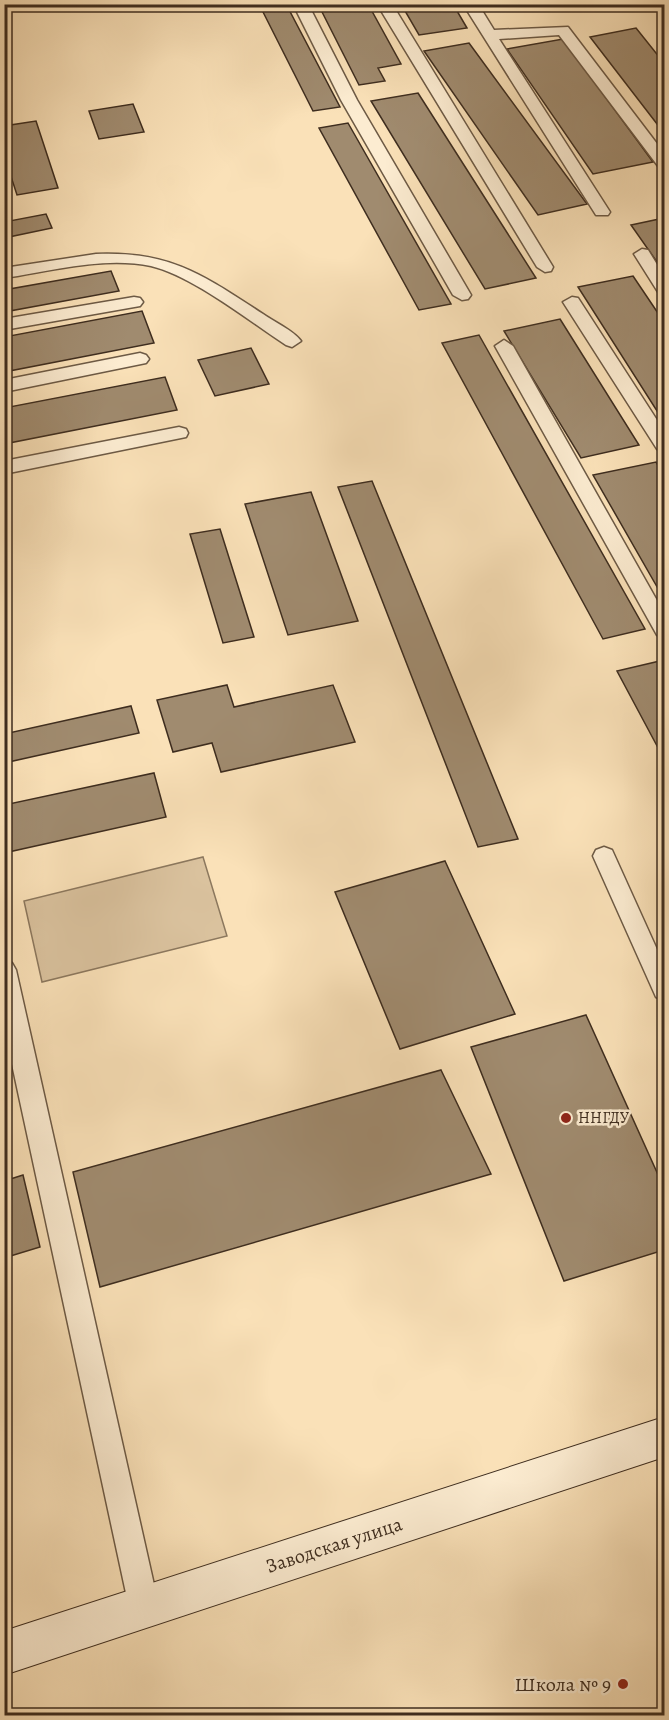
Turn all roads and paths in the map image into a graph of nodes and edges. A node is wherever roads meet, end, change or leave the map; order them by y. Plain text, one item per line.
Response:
1 (300, 4) edge
2 (384, 4) edge
3 (470, 4) edge
4 (490, 35) junction
5 (664, 163) edge
6 (602, 212) dead end
7 (642, 254) dead end
8 (545, 267) dead end
9 (4, 273) edge
10 (664, 288) edge
11 (462, 295) dead end
12 (134, 302) dead end
13 (572, 302) dead end
14 (4, 325) edge
15 (292, 341) dead end
16 (504, 346) dead end
17 (140, 359) dead end
18 (4, 386) edge
19 (179, 433) dead end
20 (664, 445) edge
21 (4, 468) edge
22 (664, 630) edge
23 (604, 856) dead end
24 (4, 970) edge
25 (664, 990) edge
26 (664, 1437) edge
27 (144, 1607) junction
28 (4, 1653) edge

1 - 11 lane
2 - 8 lane
3 - 4 lane
4 - 5 lane
4 - 6 lane
7 - 10 lane
9 - 15 lane
12 - 14 lane
13 - 20 lane
16 - 22 lane
17 - 18 lane
19 - 21 lane
23 - 25 lane
24 - 27 lane
26 - 27 street, Заводская улица
27 - 28 street, Заводская улица

